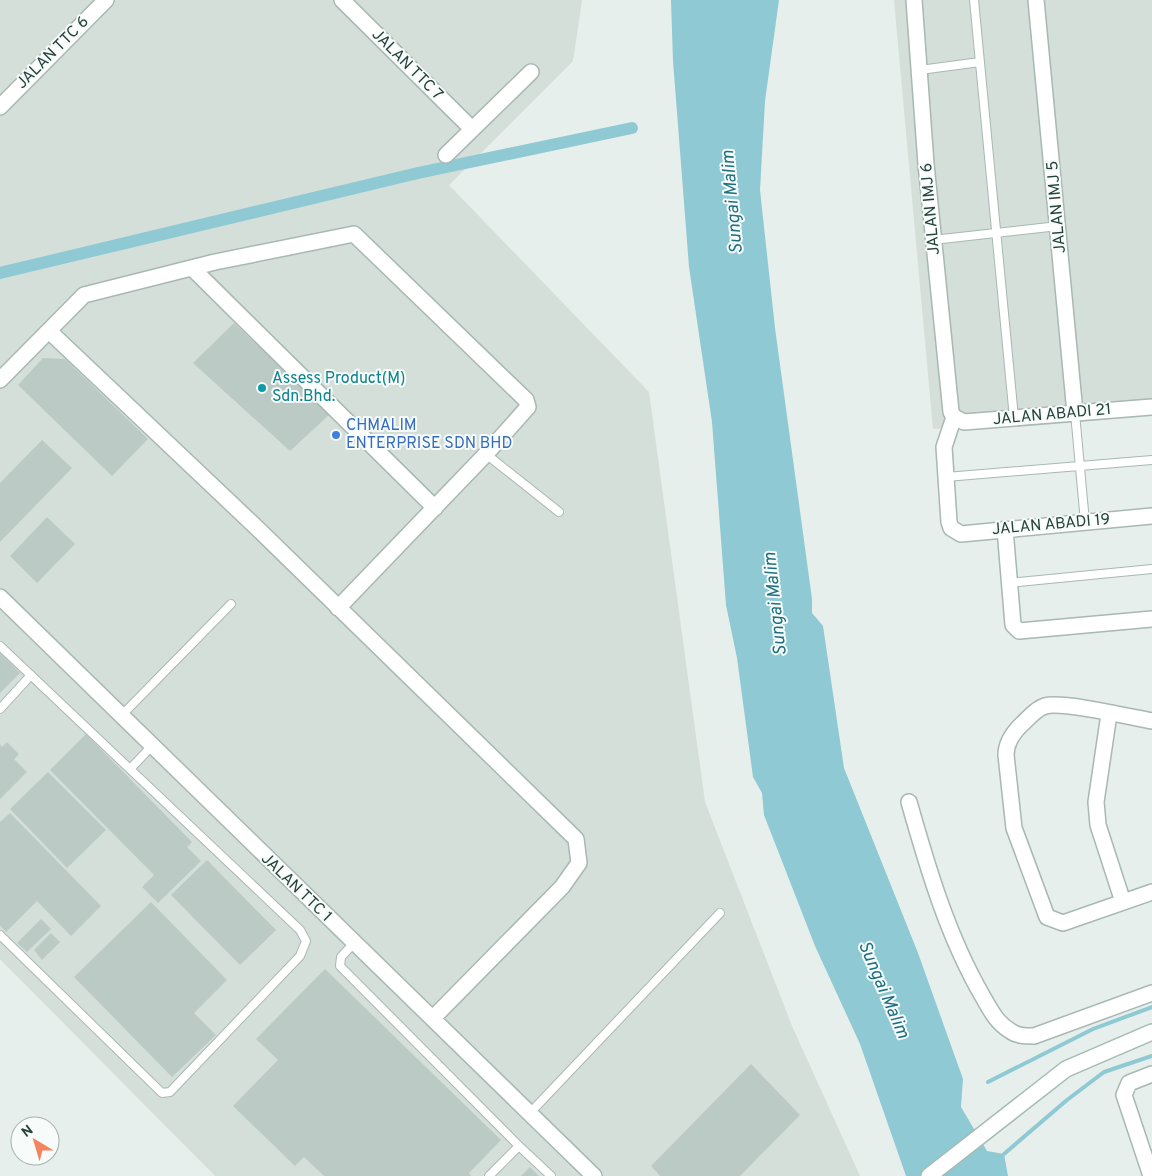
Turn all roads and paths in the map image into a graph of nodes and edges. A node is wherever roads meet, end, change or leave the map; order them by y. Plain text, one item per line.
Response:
1 (106, 0) edge
2 (342, 0) edge
3 (914, 0) edge
4 (974, 0) edge
5 (1036, 0) edge
6 (980, 62) junction
7 (920, 70) junction
8 (531, 72) dead end
9 (0, 107) edge
10 (472, 130) junction
11 (446, 155) dead end
12 (1059, 226) junction
13 (996, 233) junction
14 (933, 240) junction
15 (192, 268) junction
16 (50, 331) junction
17 (0, 380) edge
18 (1152, 407) edge
19 (1075, 413) junction
20 (954, 417) junction
21 (1014, 418) junction
22 (486, 454) junction
23 (1152, 460) edge
24 (1080, 466) junction
25 (946, 477) junction
26 (435, 508) junction
27 (559, 512) dead end
28 (1152, 516) edge
29 (1085, 522) junction
30 (1005, 529) junction
31 (1152, 569) edge
32 (1009, 583) junction
33 (0, 597) edge
34 (231, 604) dead end
35 (338, 608) junction
36 (1152, 619) edge
37 (0, 646) edge
38 (31, 675) junction
39 (0, 709) edge
40 (1109, 714) junction
41 (121, 716) junction
42 (1152, 721) edge
43 (152, 746) junction
44 (130, 769) junction
45 (909, 802) dead end
46 (1152, 892) edge
47 (1123, 902) junction
48 (720, 913) dead end
49 (0, 935) edge
50 (353, 944) junction
51 (1152, 993) edge
52 (433, 1018) junction
53 (1152, 1032) edge
54 (1152, 1040) edge
55 (1114, 1047) junction
56 (1152, 1074) edge
57 (530, 1114) junction
58 (1146, 1144) edge
59 (519, 1146) junction
60 (489, 1176) edge
61 (551, 1176) edge
62 (594, 1176) edge
63 (929, 1176) edge
64 (1151, 1176) edge

1 - 9 street, JALAN TTC 6
2 - 10 street, JALAN TTC 7
3 - 7 street, JALAN IMJ 6
4 - 6 lane
5 - 12 street, JALAN IMJ 5
6 - 7 lane
6 - 13 lane
7 - 14 street, JALAN IMJ 6
8 - 10 street
10 - 11 street
12 - 13 lane
12 - 19 street, JALAN IMJ 5
13 - 14 lane
13 - 21 lane
14 - 20 street, JALAN IMJ 6
15 - 16 street
15 - 22 street
15 - 26 street
16 - 17 street
16 - 35 street
18 - 19 street, JALAN ABADI 21
19 - 21 street, JALAN ABADI 21
19 - 24 lane
20 - 21 street, JALAN ABADI 21
20 - 25 street
22 - 26 street
22 - 27 lane
23 - 24 lane
24 - 25 lane
24 - 29 lane
25 - 30 street, JALAN ABADI 19
26 - 35 street
28 - 29 street, JALAN ABADI 19
29 - 30 street, JALAN ABADI 19
30 - 32 street
31 - 32 lane
32 - 36 street
33 - 41 street, JALAN TTC 1
34 - 41 lane
35 - 52 street
37 - 38 lane
38 - 39 lane
38 - 44 lane
40 - 42 street
40 - 47 street
40 - 47 street
41 - 43 street, JALAN TTC 1
43 - 44 lane
43 - 50 street, JALAN TTC 1
44 - 49 lane
45 - 51 street
46 - 47 street
48 - 57 lane
50 - 52 street, JALAN TTC 1
50 - 59 lane
52 - 57 street, JALAN TTC 1
53 - 55 street
54 - 55 street
55 - 63 street
56 - 58 street
57 - 62 street, JALAN TTC 1
58 - 64 street
59 - 60 lane
59 - 61 lane

